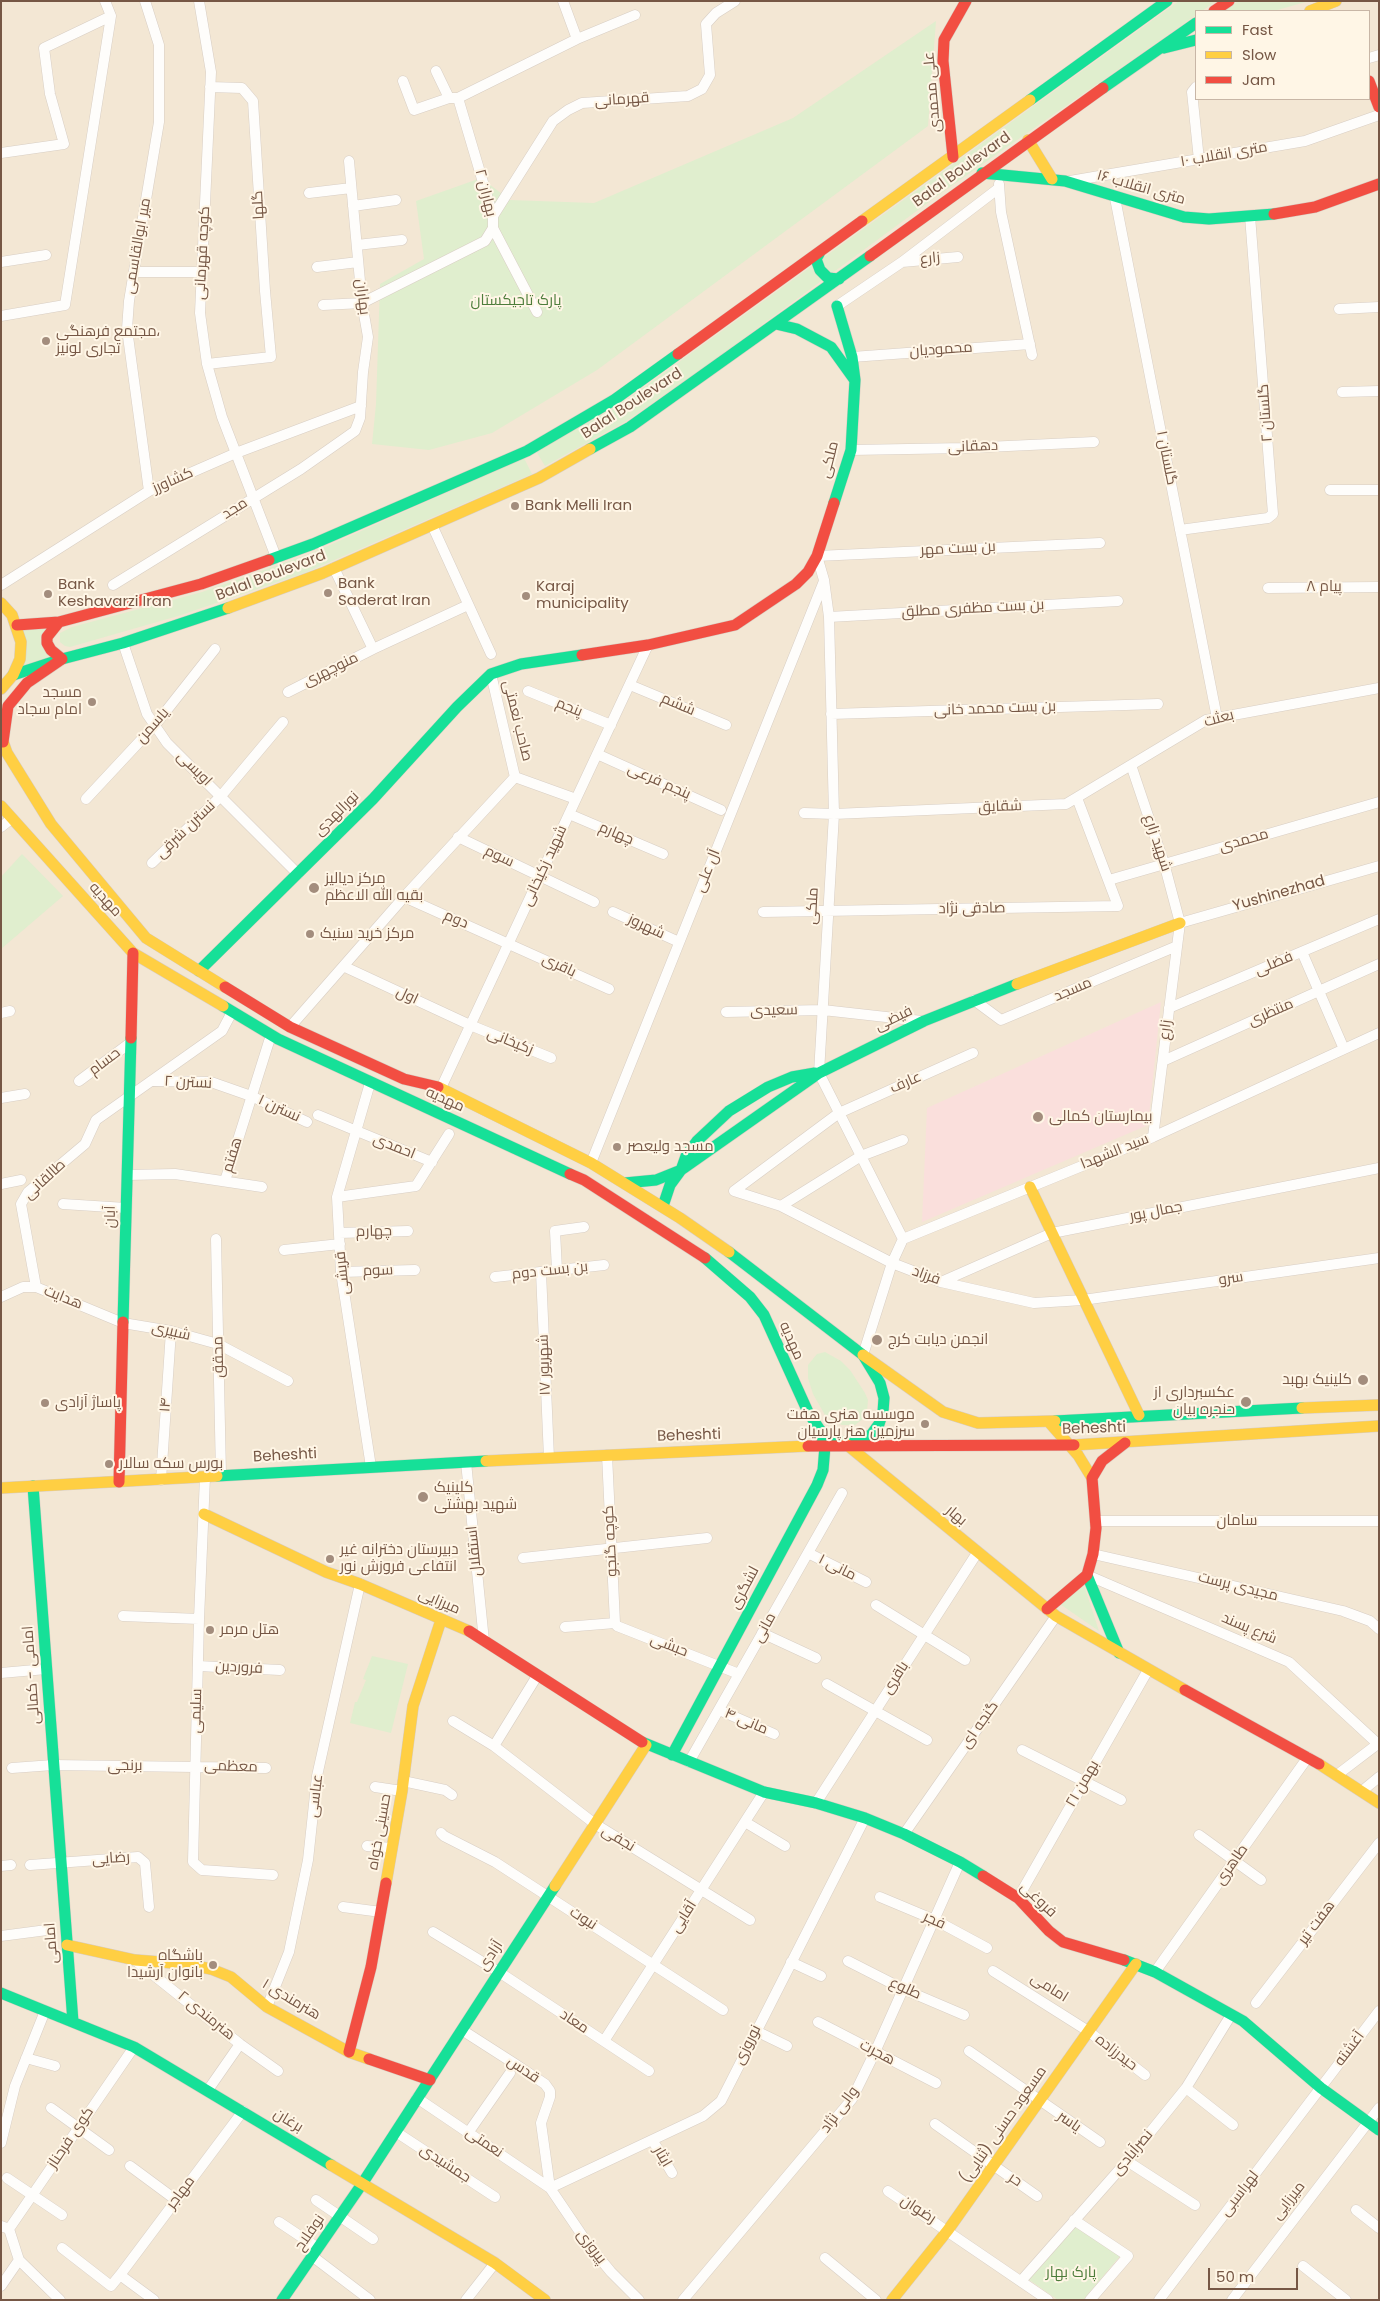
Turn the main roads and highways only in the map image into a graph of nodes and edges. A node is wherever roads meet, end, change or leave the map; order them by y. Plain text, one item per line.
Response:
1 (966, 1) edge
2 (1167, 1) edge
3 (1229, 1) edge
4 (1337, 1) edge
5 (1216, 10) edge
6 (1313, 10) edge
7 (1195, 24) edge
8 (1195, 40) edge
9 (1156, 50) junction
10 (1370, 84) edge
11 (1379, 107) edge
12 (1028, 140) junction
13 (953, 157) junction
14 (982, 173) junction
15 (1052, 179) junction
16 (1379, 184) edge
17 (819, 254) junction
18 (839, 279) junction
19 (837, 306) road end
20 (776, 324) junction
21 (855, 380) junction
22 (819, 551) joint
23 (1, 604) edge
24 (60, 622) junction
25 (17, 625) junction
26 (62, 659) junction
27 (490, 674) joint
28 (13, 675) junction
29 (1, 689) edge
30 (3, 745) edge
31 (1, 806) edge
32 (1180, 923) road end
33 (133, 953) junction
34 (199, 971) junction
35 (819, 1073) junction
36 (681, 1170) junction
37 (625, 1183) junction
38 (1030, 1187) road end
39 (663, 1206) junction
40 (863, 1355) junction
41 (1379, 1405) edge
42 (1139, 1415) junction
43 (1049, 1422) junction
44 (1379, 1426) edge
45 (820, 1430) junction
46 (1125, 1443) junction
47 (846, 1444) junction
48 (1070, 1445) junction
49 (825, 1446) junction
50 (1092, 1478) junction
51 (119, 1482) junction
52 (33, 1486) junction
53 (1, 1488) edge
54 (204, 1514) road end
55 (1088, 1575) junction
56 (1051, 1612) junction
57 (441, 1620) junction
58 (1119, 1653) junction
59 (646, 1745) junction
60 (672, 1755) junction
61 (1379, 1804) edge
62 (61, 1862) joint
63 (67, 1945) junction
64 (1136, 1964) junction
65 (1, 1993) edge
66 (73, 2022) junction
67 (349, 2052) junction
68 (430, 2080) junction
69 (1379, 2130) edge
70 (362, 2184) junction
71 (896, 2298) edge
72 (282, 2300) edge
73 (545, 2300) edge

1 - 13 main road, علی محمدی
2 - 13 main road, Balal Boulevard
3 - 5 main road
4 - 6 main road
7 - 9 main road, Balal Boulevard
8 - 9 main road
9 - 12 main road, Balal Boulevard
10 - 11 main road
12 - 14 main road, Balal Boulevard
12 - 15 main road
13 - 17 main road, Balal Boulevard
14 - 15 main road, ۱۶ متری انقلاب
14 - 18 main road, Balal Boulevard
15 - 16 main road, ۱۶ متری انقلاب
17 - 18 main road
17 - 24 main road, Balal Boulevard
18 - 20 main road, Balal Boulevard
19 - 21 main road, ملکی
20 - 21 main road
20 - 26 main road, Balal Boulevard
21 - 22 main road, ملکی
22 - 27 main road, صاحب نعمتی
23 - 25 main road
24 - 25 main road, Balal Boulevard
24 - 26 main road
25 - 28 main road
26 - 28 main road, Balal Boulevard
26 - 30 main road
27 - 34 main road, نورالهدی
28 - 29 main road
30 - 34 main road, مهدیه
31 - 33 main road, مهدیه
32 - 35 main road, فیضی
33 - 45 main road, مهدیه
33 - 51 main road, آبان
34 - 37 main road, مهدیه
35 - 36 main road, فیضی
35 - 36 main road
36 - 37 main road
36 - 39 main road, فیضی
37 - 39 main road, مهدیه
38 - 42 main road
39 - 40 main road, مهدیه
40 - 43 main road, Beheshti
40 - 47 main road
41 - 42 main road, Beheshti
42 - 43 main road, Beheshti
43 - 48 main road
44 - 46 main road, Beheshti
45 - 47 main road, مهدیه
45 - 49 main road, لشگری
46 - 48 main road, Beheshti
46 - 50 main road
47 - 48 main road, Beheshti
47 - 49 main road, Beheshti
47 - 56 main road, بهار
48 - 50 main road
49 - 51 main road, Beheshti
49 - 60 main road, لشگری
50 - 55 main road
51 - 52 main road, Beheshti
52 - 53 main road, Beheshti
52 - 62 main road, امامی - کمالی
54 - 57 main road, میرزایی
55 - 56 main road
55 - 58 main road
56 - 58 main road, بهار
57 - 59 main road, میرزایی
57 - 67 main road, حسینی خواه
58 - 61 main road, بهار
59 - 60 main road, فروغی
59 - 68 main road, آزادی
60 - 64 main road, فروغی
62 - 63 main road, امامی
63 - 66 main road, امامی
63 - 67 main road, هنرمندی ۱
64 - 69 main road, فروغی
64 - 71 main road, مسعود حسنی (ثنایی)
65 - 66 main road, برغان
66 - 70 main road, برغان
67 - 68 main road, هنرمندی ۱
68 - 70 main road, آزادی
70 - 72 main road, نوفلاح
70 - 73 main road, برغان

